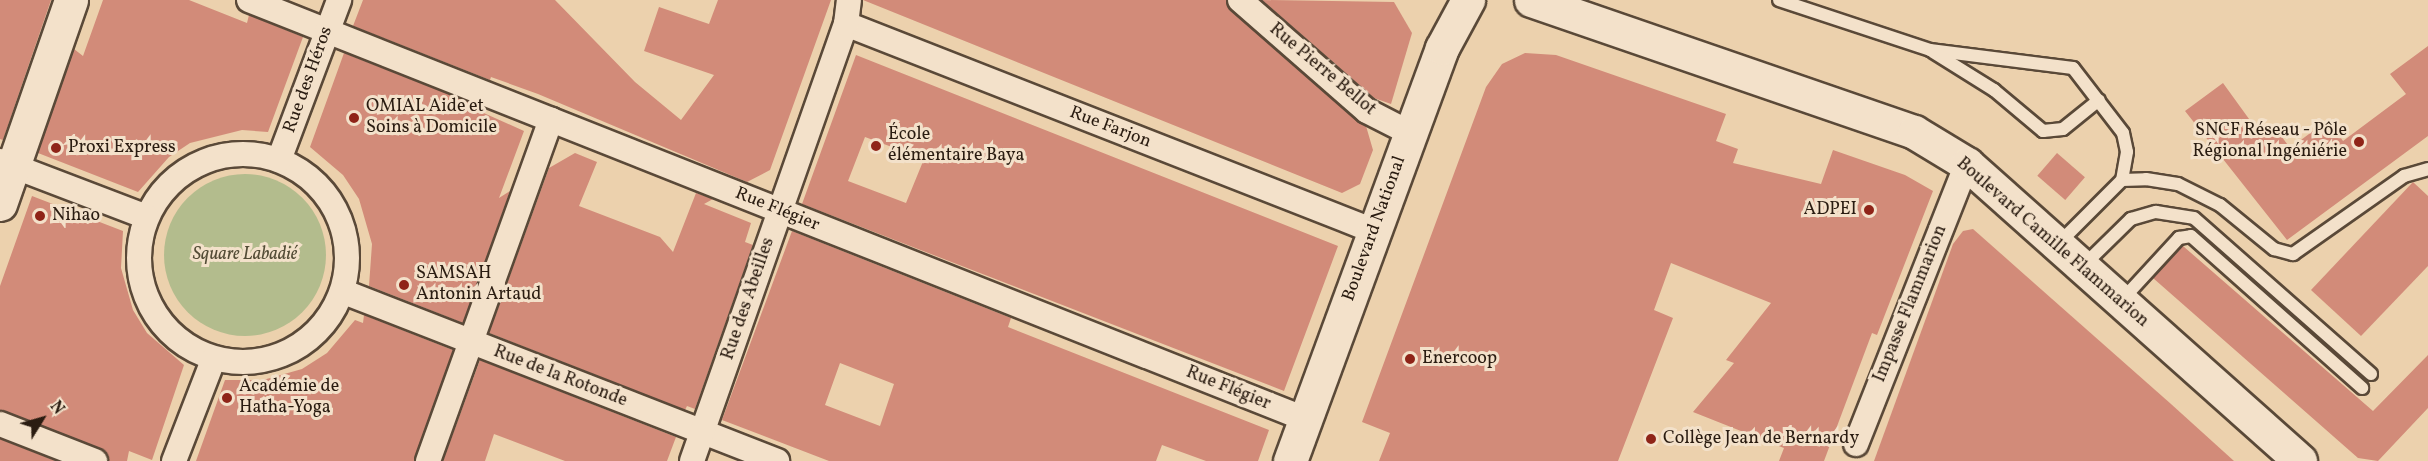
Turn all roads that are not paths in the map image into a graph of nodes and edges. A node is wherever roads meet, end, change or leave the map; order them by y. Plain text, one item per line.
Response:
1 (71, 0) edge
2 (249, 0) edge
3 (339, 0) edge
4 (849, 0) edge
5 (1240, 0) edge
6 (1468, 0) edge
7 (1531, 0) edge
8 (1779, 0) edge
9 (846, 24) junction
10 (327, 31) junction
11 (1930, 50) junction
12 (2098, 100) junction
13 (550, 120) junction
14 (1410, 133) junction
15 (279, 160) junction
16 (7, 163) edge
17 (1966, 164) junction
18 (2428, 169) edge
19 (2122, 180) junction
20 (0, 204) edge
21 (780, 211) junction
22 (147, 217) junction
23 (1374, 231) junction
24 (2056, 246) junction
25 (2081, 268) junction
26 (344, 292) junction
27 (2120, 302) junction
28 (472, 342) junction
29 (214, 358) junction
30 (2371, 374) dead end
31 (2362, 388) dead end
32 (1305, 419) junction
33 (0, 424) edge
34 (702, 432) junction
35 (1856, 444) dead end
36 (95, 461) edge
37 (174, 461) edge
38 (428, 461) edge
39 (692, 461) edge
40 (777, 461) edge
41 (1290, 461) edge
42 (2300, 461) edge

1 - 16 street
2 - 10 street, Rue Flégier
3 - 10 street, Rue des Héros
4 - 9 street, Rue des Abeilles
5 - 14 street, Rue Pierre Bellot
6 - 14 street, Boulevard National
7 - 17 street, Boulevard Camille Flammarion
8 - 11 lane
9 - 21 street, Rue des Abeilles
9 - 23 street, Rue Farjon
10 - 13 street, Rue Flégier
10 - 15 street, Rue des Héros
11 - 12 lane
11 - 12 lane
12 - 19 lane
13 - 21 street, Rue Flégier
13 - 28 street
14 - 23 street, Boulevard National
15 - 22 street
15 - 26 street
16 - 20 street
16 - 22 street
17 - 24 street, Boulevard Camille Flammarion
17 - 35 street, Impasse Flammarion
18 - 19 lane
19 - 24 lane
21 - 32 street, Rue Flégier
21 - 34 street, Rue des Abeilles
22 - 29 street
23 - 32 street, Boulevard National
24 - 25 street, Boulevard Camille Flammarion
25 - 27 street, Boulevard Camille Flammarion
25 - 30 lane
26 - 28 street, Rue de la Rotonde
26 - 29 street
27 - 31 lane
27 - 42 street, Boulevard Camille Flammarion
28 - 34 street, Rue de la Rotonde
28 - 38 street
29 - 37 street
32 - 41 street, Boulevard National
33 - 36 street
34 - 39 street, Rue des Abeilles
34 - 40 street, Rue de la Rotonde

